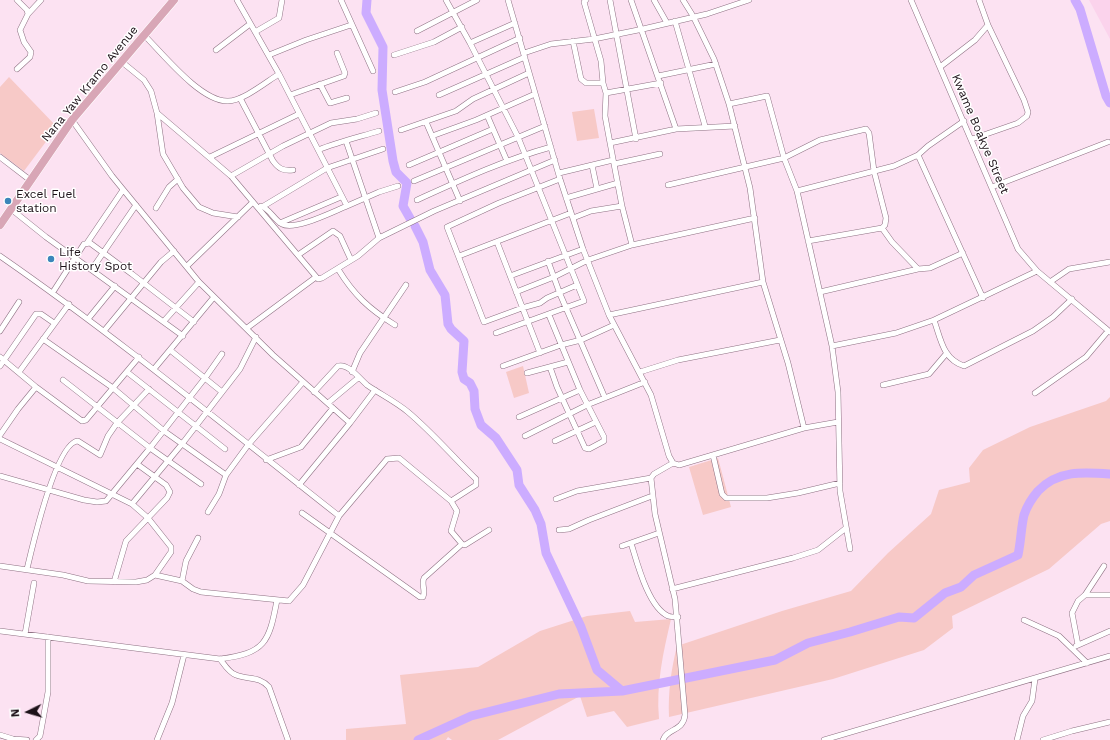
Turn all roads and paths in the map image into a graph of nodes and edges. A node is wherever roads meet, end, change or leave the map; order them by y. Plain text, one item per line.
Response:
1 (17, 0) edge
2 (41, 0) edge
3 (174, 0) edge
4 (237, 0) edge
5 (282, 0) edge
6 (341, 0) edge
7 (446, 0) edge
8 (477, 0) edge
9 (508, 0) edge
10 (586, 0) edge
11 (610, 0) edge
12 (631, 0) edge
13 (654, 0) edge
14 (683, 0) edge
15 (749, 0) edge
16 (911, 0) edge
17 (979, 0) edge
18 (454, 13) junction
19 (28, 14) junction
20 (693, 16) junction
21 (675, 21) junction
22 (515, 23) junction
23 (667, 23) junction
24 (250, 24) junction
25 (351, 25) junction
26 (988, 25) junction
27 (462, 27) junction
28 (643, 29) junction
29 (417, 31) dead end
30 (255, 32) junction
31 (144, 35) junction
32 (618, 35) junction
33 (520, 38) junction
34 (594, 39) junction
35 (573, 41) junction
36 (470, 43) junction
37 (216, 50) dead end
38 (337, 52) dead end
39 (269, 55) junction
40 (524, 55) junction
41 (394, 56) dead end
42 (478, 58) junction
43 (122, 62) junction
44 (716, 64) junction
45 (940, 67) junction
46 (688, 68) junction
47 (17, 69) dead end
48 (373, 71) dead end
49 (529, 73) junction
50 (279, 74) junction
51 (485, 74) junction
52 (658, 76) junction
53 (602, 83) junction
54 (661, 83) junction
55 (320, 84) junction
56 (493, 89) junction
57 (627, 90) junction
58 (395, 92) dead end
59 (606, 93) junction
60 (535, 94) junction
61 (290, 95) junction
62 (439, 95) dead end
63 (240, 98) junction
64 (347, 98) dead end
65 (729, 104) junction
66 (503, 108) junction
67 (157, 113) junction
68 (376, 113) dead end
69 (299, 114) junction
70 (487, 115) junction
71 (72, 120) junction
72 (964, 121) junction
73 (426, 122) junction
74 (545, 126) junction
75 (705, 126) junction
76 (734, 126) junction
77 (493, 129) junction
78 (676, 129) junction
79 (401, 130) dead end
80 (379, 131) dead end
81 (309, 132) junction
82 (258, 134) junction
83 (432, 136) junction
84 (518, 137) junction
85 (636, 139) junction
86 (972, 139) junction
87 (346, 141) junction
88 (1108, 142) dead end
89 (610, 143) junction
90 (500, 145) junction
91 (551, 147) junction
92 (383, 149) dead end
93 (318, 150) junction
94 (439, 153) junction
95 (269, 154) junction
96 (525, 154) junction
97 (660, 154) dead end
98 (918, 155) junction
99 (0, 156) edge
100 (210, 157) junction
101 (784, 158) junction
102 (353, 159) junction
103 (555, 160) junction
104 (507, 161) junction
105 (613, 162) junction
106 (409, 165) dead end
107 (592, 165) junction
108 (744, 166) junction
109 (446, 167) junction
110 (326, 168) junction
111 (293, 170) dead end
112 (531, 170) junction
113 (874, 172) junction
114 (559, 173) junction
115 (231, 176) junction
116 (178, 179) junction
117 (560, 179) junction
118 (30, 180) junction
119 (414, 181) dead end
120 (453, 184) junction
121 (618, 184) junction
122 (668, 185) dead end
123 (398, 186) dead end
124 (992, 187) junction
125 (538, 188) junction
126 (598, 189) junction
127 (123, 190) junction
128 (797, 191) junction
129 (341, 197) junction
130 (365, 198) junction
131 (566, 198) junction
132 (418, 200) dead end
133 (460, 201) junction
134 (254, 204) junction
135 (136, 205) junction
136 (346, 206) junction
137 (622, 206) junction
138 (262, 207) junction
139 (156, 208) dead end
140 (11, 209) junction
141 (572, 215) junction
142 (238, 218) junction
143 (755, 218) junction
144 (551, 221) junction
145 (280, 223) junction
146 (0, 225) edge
147 (882, 228) junction
148 (379, 238) junction
149 (808, 241) junction
150 (497, 242) junction
151 (86, 243) junction
152 (632, 245) junction
153 (583, 249) junction
154 (174, 251) junction
155 (103, 252) junction
156 (963, 253) junction
157 (565, 254) junction
158 (0, 256) edge
159 (298, 256) junction
160 (459, 256) junction
161 (74, 257) junction
162 (351, 260) junction
163 (588, 260) junction
164 (548, 261) junction
165 (1110, 262) edge
166 (187, 266) junction
167 (92, 269) junction
168 (338, 269) junction
169 (571, 269) junction
170 (918, 269) junction
171 (1037, 271) junction
172 (510, 276) junction
173 (316, 277) junction
174 (554, 277) junction
175 (199, 282) junction
176 (763, 282) junction
177 (1050, 282) junction
178 (144, 283) junction
179 (406, 285) dead end
180 (577, 285) junction
181 (115, 286) junction
182 (53, 292) junction
183 (516, 292) junction
184 (820, 292) junction
185 (560, 294) junction
186 (214, 296) junction
187 (132, 298) junction
188 (983, 298) junction
189 (1072, 299) junction
190 (19, 302) dead end
191 (69, 304) junction
192 (176, 308) junction
193 (522, 308) junction
194 (567, 308) junction
195 (608, 314) junction
196 (549, 315) junction
197 (383, 317) junction
198 (88, 319) junction
199 (934, 320) junction
200 (164, 321) junction
201 (194, 322) junction
202 (527, 322) junction
203 (54, 323) junction
204 (395, 325) dead end
205 (614, 325) junction
206 (247, 328) junction
207 (104, 331) junction
208 (0, 332) edge
209 (1109, 332) edge
210 (496, 333) dead end
211 (183, 336) junction
212 (256, 337) junction
213 (43, 339) junction
214 (581, 340) junction
215 (780, 340) junction
216 (561, 345) junction
217 (832, 346) junction
218 (170, 350) junction
219 (540, 353) junction
220 (222, 354) dead end
221 (946, 354) junction
222 (139, 357) junction
223 (2, 358) edge
224 (568, 362) junction
225 (0, 366) edge
226 (503, 366) dead end
227 (550, 367) junction
228 (154, 369) junction
229 (19, 372) junction
230 (127, 372) junction
231 (352, 372) junction
232 (640, 372) junction
233 (527, 373) dead end
234 (205, 378) junction
235 (358, 378) junction
236 (63, 380) dead end
237 (303, 382) junction
238 (645, 382) junction
239 (883, 385) dead end
240 (36, 387) junction
241 (113, 388) junction
242 (149, 390) junction
243 (375, 390) junction
244 (580, 390) junction
245 (222, 392) junction
246 (314, 392) junction
247 (1035, 393) dead end
248 (190, 398) junction
249 (563, 398) junction
250 (604, 398) junction
251 (328, 403) junction
252 (587, 405) junction
253 (97, 406) junction
254 (134, 406) junction
255 (333, 408) junction
256 (207, 412) junction
257 (178, 413) junction
258 (570, 413) junction
259 (519, 417) dead end
260 (596, 422) junction
261 (838, 422) junction
262 (117, 423) junction
263 (350, 423) junction
264 (195, 426) junction
265 (804, 428) junction
266 (164, 431) junction
267 (578, 431) junction
268 (0, 435) edge
269 (525, 436) dead end
270 (0, 439) edge
271 (555, 442) dead end
272 (182, 444) junction
273 (248, 445) junction
274 (150, 448) junction
275 (225, 449) dead end
276 (713, 455) junction
277 (266, 460) junction
278 (168, 461) junction
279 (673, 463) junction
280 (138, 464) junction
281 (57, 468) junction
282 (226, 475) junction
283 (0, 476) edge
284 (154, 477) junction
285 (651, 478) junction
286 (840, 483) junction
287 (201, 484) dead end
288 (299, 485) junction
289 (48, 490) junction
290 (113, 494) junction
291 (652, 496) junction
292 (556, 499) dead end
293 (451, 502) junction
294 (132, 504) junction
295 (208, 512) dead end
296 (302, 513) dead end
297 (339, 516) junction
298 (148, 518) junction
299 (846, 528) junction
300 (489, 530) dead end
301 (559, 530) dead end
302 (330, 532) junction
303 (659, 533) junction
304 (198, 538) dead end
305 (631, 543) junction
306 (462, 544) junction
307 (622, 546) dead end
308 (850, 549) dead end
309 (0, 566) edge
310 (1104, 566) dead end
311 (27, 569) junction
312 (155, 574) junction
313 (182, 581) junction
314 (114, 582) junction
315 (34, 583) dead end
316 (672, 589) junction
317 (1085, 595) junction
318 (1110, 595) edge
319 (278, 600) junction
320 (678, 617) junction
321 (1024, 620) dead end
322 (0, 631) edge
323 (1110, 631) edge
324 (25, 634) junction
325 (48, 637) junction
326 (1078, 645) junction
327 (1072, 648) junction
328 (184, 655) junction
329 (1110, 656) edge
330 (220, 659) junction
331 (1087, 663) junction
332 (1035, 679) junction
333 (1110, 722) edge
334 (0, 734) edge
335 (27, 740) edge
336 (36, 740) edge
337 (157, 740) edge
338 (288, 740) edge
339 (663, 740) edge
340 (824, 740) edge
341 (1017, 740) edge
342 (1044, 740) edge

1 - 19 street
2 - 19 street
3 - 31 main road, Nana Yaw Kramo Avenue
4 - 24 street
5 - 30 street
6 - 25 street
7 - 18 street
8 - 18 street
9 - 22 street
10 - 34 street
11 - 32 street
12 - 28 street
13 - 23 street
14 - 20 street
15 - 20 street
16 - 45 street, Kwame Boakye Street
17 - 26 street
18 - 27 street
18 - 29 street
19 - 47 street
20 - 21 street
20 - 44 street
21 - 23 street
21 - 46 street
22 - 33 street
22 - 36 street
23 - 28 street
24 - 30 street
24 - 37 street
25 - 39 street
25 - 48 street
26 - 45 street
26 - 86 street
27 - 36 street
27 - 41 street
28 - 32 street
28 - 52 street
30 - 39 street
31 - 43 main road, Nana Yaw Kramo Avenue
31 - 63 street
32 - 34 street
32 - 57 street
33 - 40 street
33 - 42 street
34 - 35 street
34 - 53 street
35 - 40 street
35 - 53 street
36 - 42 street
38 - 55 street
39 - 50 street
40 - 49 street
40 - 51 street
42 - 51 street
42 - 58 street
43 - 67 street
43 - 71 main road, Nana Yaw Kramo Avenue
44 - 46 street
44 - 65 street
45 - 72 street, Kwame Boakye Street
46 - 52 street
46 - 75 street
49 - 56 street
49 - 60 street
50 - 61 street
50 - 63 street
51 - 56 street
51 - 62 street
52 - 54 street
53 - 59 street
54 - 57 street
54 - 78 street
55 - 61 street
55 - 64 street
56 - 66 street
56 - 73 street
57 - 59 street
57 - 85 street
59 - 89 street
60 - 66 street
60 - 74 street
61 - 69 street
63 - 82 street
65 - 76 street
65 - 101 street
66 - 70 street
66 - 84 street
67 - 100 street
67 - 116 street
68 - 81 street
69 - 81 street
69 - 82 street
70 - 77 street
70 - 83 street
71 - 118 main road, Nana Yaw Kramo Avenue
71 - 127 street
72 - 86 street, Kwame Boakye Street
72 - 98 street
73 - 79 street
73 - 83 street
74 - 84 street
74 - 91 street
75 - 76 street
75 - 78 street
76 - 108 street
77 - 90 street
77 - 94 street
78 - 85 street
80 - 87 street
81 - 93 street
81 - 95 street
82 - 95 street
82 - 100 street
83 - 94 street
84 - 90 street
84 - 96 street
85 - 89 street
86 - 124 street, Kwame Boakye Street
87 - 93 street
87 - 102 street
88 - 124 street
89 - 105 street
90 - 104 street
90 - 109 street
91 - 96 street
91 - 103 street
92 - 102 street
93 - 110 street
94 - 106 street
94 - 109 street
95 - 111 street
95 - 115 street
96 - 104 street
96 - 112 street
97 - 105 street
98 - 113 street
98 - 156 street
99 - 118 street
100 - 115 street
101 - 108 street
101 - 113 street
101 - 128 street
102 - 110 street
102 - 130 street
103 - 112 street
103 - 114 street
104 - 120 street
105 - 107 street
105 - 121 street
107 - 114 street
107 - 126 street
108 - 122 street
108 - 143 street
109 - 119 street
109 - 120 street
110 - 129 street
110 - 138 street
112 - 125 street
112 - 133 street
113 - 128 street
113 - 147 street
114 - 117 street
115 - 134 street
116 - 139 street
116 - 142 street
117 - 125 street
117 - 131 street
118 - 140 main road, Nana Yaw Kramo Avenue
120 - 132 street
120 - 133 street
121 - 126 street
121 - 137 street
123 - 130 street
124 - 171 street, Kwame Boakye Street
125 - 144 street
125 - 160 street
126 - 131 street
127 - 135 street
127 - 151 street
128 - 149 street
129 - 136 street
129 - 145 street
130 - 136 street
130 - 148 street
131 - 141 street
133 - 148 street
134 - 138 street
134 - 142 street
134 - 159 street
135 - 154 street
135 - 155 street
136 - 145 street
137 - 141 street
137 - 152 street
138 - 145 street
140 - 146 main road, Nana Yaw Kramo Avenue
140 - 161 street
141 - 144 street
141 - 153 street
142 - 166 street
143 - 152 street
143 - 176 street
144 - 150 street
144 - 157 street
147 - 149 street
147 - 170 street
148 - 162 street
149 - 184 street
150 - 160 street
150 - 172 street
151 - 155 street
151 - 161 street
152 - 163 street
153 - 157 street
153 - 163 street
154 - 166 street
154 - 178 street
155 - 167 street
155 - 178 street
156 - 170 street
156 - 188 street
157 - 164 street
157 - 169 street
158 - 182 street
159 - 162 street
159 - 173 street
160 - 193 street
161 - 167 street
161 - 182 street
162 - 168 street
163 - 169 street
163 - 195 street
164 - 172 street
164 - 174 street
165 - 177 street
166 - 175 street
167 - 181 street
168 - 173 street
168 - 197 street
169 - 174 street
169 - 180 street
170 - 184 street
171 - 177 street, Kwame Boakye Street
171 - 188 street
172 - 183 street
173 - 206 street
174 - 183 street
174 - 185 street
175 - 186 street
175 - 192 street
176 - 195 street
176 - 215 street
177 - 189 street, Kwame Boakye Street
178 - 187 street
178 - 192 street
179 - 197 street
180 - 185 street
180 - 194 street
181 - 187 street
181 - 198 street
182 - 191 street
183 - 193 street
184 - 217 street
185 - 193 street
185 - 194 street
186 - 201 street
186 - 206 street
187 - 200 street
187 - 207 street
188 - 199 street
189 - 209 street, Kwame Boakye Street
189 - 221 street
190 - 208 street
191 - 198 street
191 - 203 street
192 - 200 street
192 - 201 street
193 - 202 street
194 - 196 street
194 - 214 street
195 - 205 street
196 - 202 street
196 - 216 street
197 - 204 street
197 - 231 street
198 - 207 street
199 - 217 street
199 - 221 street
200 - 211 street
201 - 211 street
202 - 210 street
202 - 219 street
203 - 213 street
203 - 223 street
205 - 214 street
205 - 232 street
206 - 212 street
207 - 222 street
209 - 247 street
211 - 218 street
212 - 237 street
212 - 245 street
213 - 229 street
213 - 241 street
214 - 216 street
214 - 250 street
215 - 232 street
215 - 265 street
216 - 219 street
216 - 224 street
217 - 261 street
218 - 228 street
218 - 234 street
219 - 226 street
220 - 234 street
221 - 239 street
222 - 228 street
222 - 230 street
223 - 225 street
223 - 229 street
224 - 227 street
224 - 244 street
227 - 233 street
227 - 249 street
228 - 248 street
229 - 240 street
230 - 241 street
230 - 242 street
231 - 235 street
231 - 246 street
232 - 238 street
234 - 245 street
234 - 248 street
235 - 243 street
235 - 251 street
236 - 253 street
237 - 246 street
237 - 273 street
238 - 250 street
238 - 279 street
240 - 253 street
240 - 268 street
241 - 253 street
241 - 254 street
242 - 254 street
242 - 257 street
243 - 263 street
243 - 293 street
244 - 249 street
244 - 252 street
245 - 256 street
246 - 251 street
248 - 256 street
248 - 257 street
249 - 258 street
249 - 259 street
250 - 252 street
251 - 255 street
252 - 258 street
252 - 260 street
253 - 262 street
254 - 262 street
254 - 266 street
255 - 263 street
255 - 277 street
256 - 264 street
256 - 273 street
257 - 264 street
257 - 266 street
258 - 267 street
258 - 269 street
260 - 267 street
260 - 267 street
261 - 265 street
261 - 286 street
262 - 274 street
262 - 281 street
263 - 288 street
264 - 272 street
264 - 275 street
265 - 276 street
266 - 272 street
266 - 274 street
267 - 271 street
270 - 281 street
272 - 278 street
272 - 282 street
273 - 277 street
273 - 282 street
274 - 278 street
274 - 280 street
276 - 279 street
276 - 286 street
277 - 288 street
278 - 284 street
278 - 287 street
279 - 285 street
280 - 284 street
280 - 290 street
281 - 289 street
281 - 290 street
282 - 295 street
283 - 289 street
284 - 294 street
284 - 298 street
285 - 291 street
285 - 292 street
286 - 299 street
288 - 297 street
289 - 290 street
289 - 311 street
290 - 294 street
291 - 301 street
291 - 303 street
293 - 297 street
293 - 306 street
294 - 298 street
296 - 302 street
297 - 302 street
298 - 312 street
298 - 314 street
299 - 308 street
299 - 316 street
300 - 306 street
302 - 306 street
302 - 319 street
303 - 305 street
303 - 316 street
304 - 313 street
305 - 307 street
305 - 320 street
309 - 311 street
310 - 317 street
311 - 314 street
312 - 313 street
312 - 314 street
313 - 319 street
315 - 324 street
316 - 320 street
317 - 318 street
317 - 326 street
319 - 330 street
320 - 339 street
321 - 327 street
322 - 324 street
323 - 326 street
324 - 325 street
325 - 328 street
325 - 336 street
326 - 327 street
327 - 331 street
328 - 330 street
328 - 337 street
329 - 331 street
330 - 338 street
331 - 332 street
332 - 340 street
332 - 341 street
333 - 342 street
334 - 335 street

